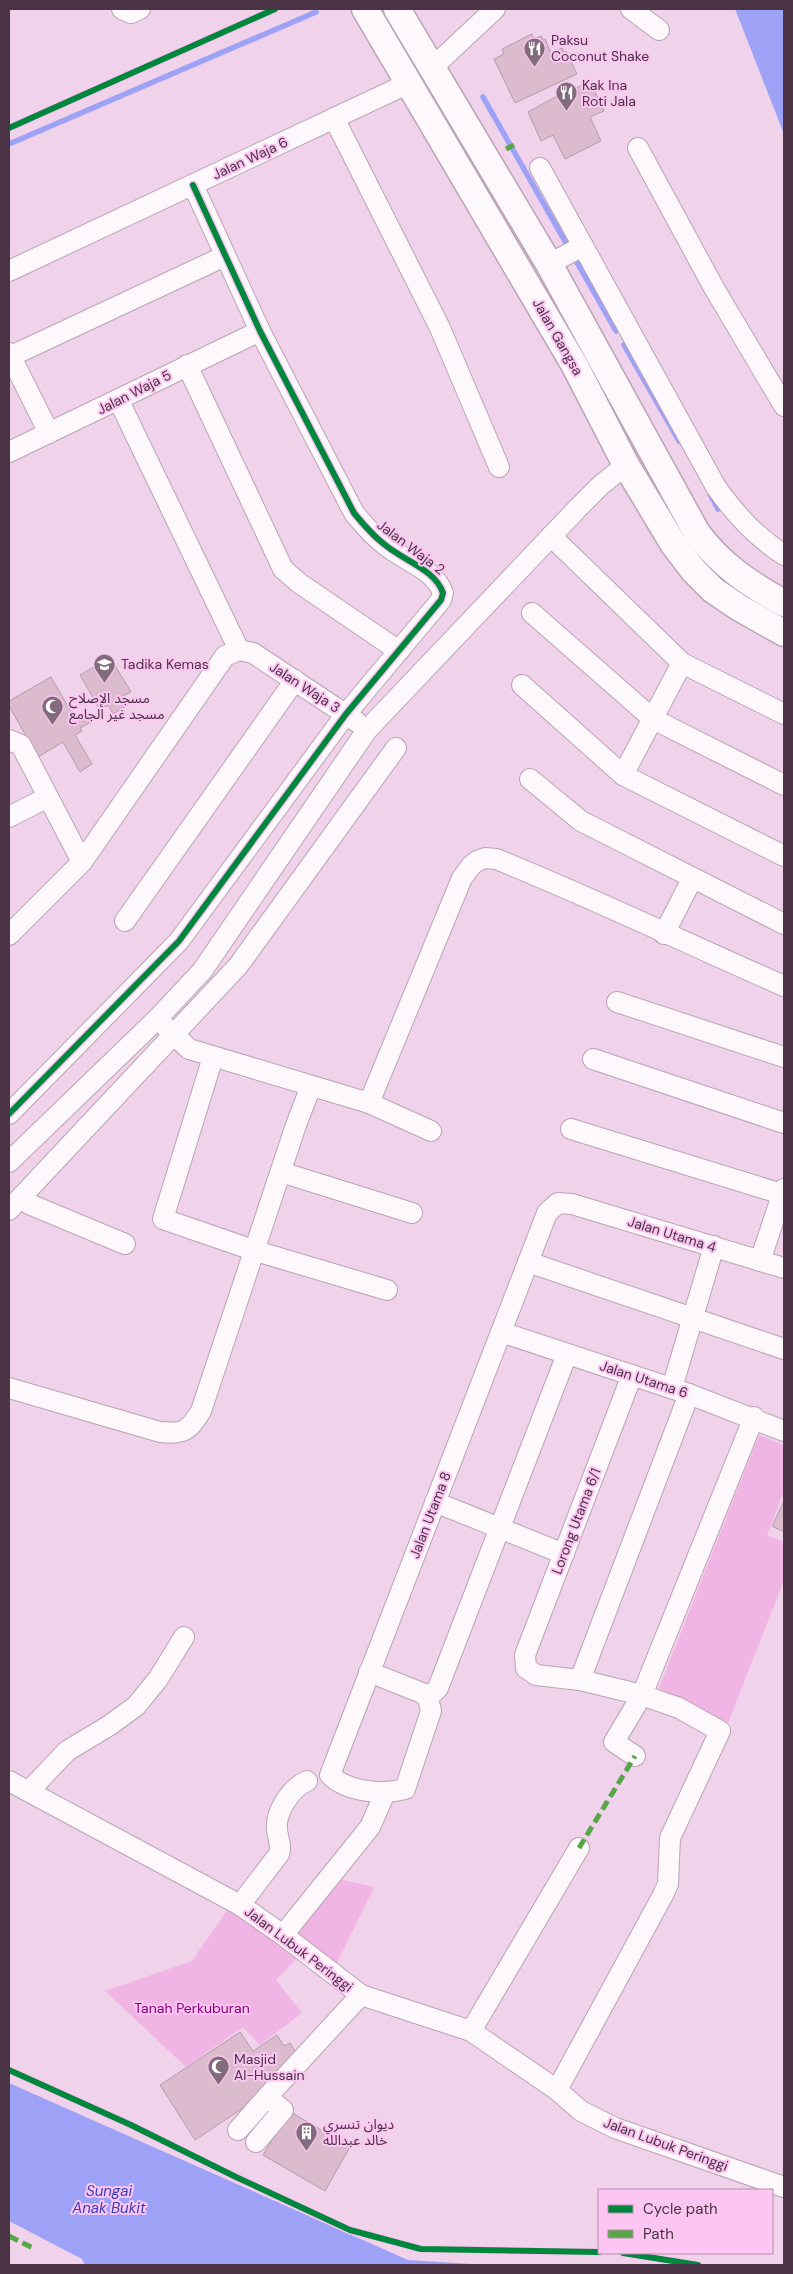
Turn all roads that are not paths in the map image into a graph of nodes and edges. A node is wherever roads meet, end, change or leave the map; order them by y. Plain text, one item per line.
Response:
1 (122, 9) edge
2 (140, 9) edge
3 (365, 9) edge
4 (397, 9) edge
5 (495, 9) edge
6 (631, 9) edge
7 (659, 30) dead end
8 (432, 68) junction
9 (409, 83) junction
10 (334, 118) junction
11 (638, 148) dead end
12 (540, 168) dead end
13 (192, 185) junction
14 (579, 248) junction
15 (225, 256) junction
16 (552, 263) junction
17 (9, 271) edge
18 (260, 331) junction
19 (9, 356) edge
20 (187, 365) junction
21 (119, 400) junction
22 (784, 406) edge
23 (49, 433) junction
24 (9, 452) edge
25 (626, 465) junction
26 (499, 467) dead end
27 (551, 536) junction
28 (784, 555) edge
29 (784, 603) edge
30 (532, 613) dead end
31 (784, 633) edge
32 (239, 650) junction
33 (399, 651) junction
34 (682, 663) junction
35 (295, 680) junction
36 (522, 685) dead end
37 (346, 714) junction
38 (784, 714) edge
39 (653, 719) junction
40 (367, 730) junction
41 (9, 740) edge
42 (396, 748) dead end
43 (623, 775) junction
44 (530, 779) dead end
45 (784, 785) edge
46 (48, 797) junction
47 (9, 817) edge
48 (784, 856) edge
49 (82, 862) junction
50 (272, 869) junction
51 (692, 879) junction
52 (296, 886) junction
53 (125, 921) dead end
54 (784, 924) edge
55 (664, 934) junction
56 (9, 935) edge
57 (784, 986) edge
58 (617, 1002) dead end
59 (157, 1019) junction
60 (174, 1036) junction
61 (213, 1057) junction
62 (784, 1057) edge
63 (593, 1059) dead end
64 (311, 1086) junction
65 (369, 1103) junction
66 (9, 1114) edge
67 (784, 1123) edge
68 (571, 1129) dead end
69 (431, 1131) dead end
70 (9, 1162) edge
71 (282, 1172) junction
72 (783, 1192) edge
73 (15, 1203) edge
74 (558, 1203) joint
75 (412, 1213) dead end
76 (125, 1244) dead end
77 (714, 1246) junction
78 (256, 1251) junction
79 (760, 1261) junction
80 (528, 1262) junction
81 (784, 1268) edge
82 (387, 1290) dead end
83 (693, 1317) junction
84 (502, 1332) junction
85 (784, 1349) edge
86 (567, 1354) junction
87 (632, 1375) junction
88 (9, 1388) edge
89 (680, 1391) junction
90 (754, 1418) junction
91 (784, 1430) edge
92 (435, 1502) junction
93 (500, 1530) junction
94 (564, 1554) junction
95 (184, 1637) dead end
96 (369, 1672) junction
97 (580, 1680) junction
98 (642, 1695) junction
99 (428, 1698) junction
100 (635, 1756) dead end
101 (9, 1781) edge
102 (307, 1781) dead end
103 (28, 1791) junction
104 (384, 1793) junction
105 (579, 1848) dead end
106 (240, 1905) junction
107 (283, 1934) junction
108 (361, 1995) junction
109 (471, 2031) junction
110 (557, 2090) junction
111 (267, 2097) junction
112 (238, 2130) dead end
113 (256, 2142) dead end
114 (784, 2187) edge

1 - 2 street
3 - 9 main road, Jalan Gangsa
4 - 8 main road, Jalan Gangsa
5 - 8 street
6 - 7 street
8 - 16 main road, Jalan Gangsa
9 - 10 street, Jalan Waja 6
9 - 25 main road, Jalan Gangsa
10 - 13 street, Jalan Waja 6
10 - 26 street
11 - 22 street
12 - 14 street
13 - 15 street, Jalan Waja 2
13 - 17 street, Jalan Waja 6
14 - 16 street
14 - 28 street
15 - 18 street, Jalan Waja 2
15 - 19 street
16 - 29 main road, Jalan Gangsa
18 - 20 street, Jalan Waja 5
18 - 33 street, Jalan Waja 2
19 - 23 street
20 - 21 street, Jalan Waja 5
20 - 33 street
21 - 23 street, Jalan Waja 5
21 - 32 street
23 - 24 street, Jalan Waja 5
25 - 27 street
25 - 31 main road, Jalan Gangsa
27 - 34 street
27 - 40 street
30 - 39 street
32 - 35 street, Jalan Waja 3
32 - 49 street
33 - 37 street, Jalan Waja 2
34 - 38 street
34 - 39 street
35 - 37 street, Jalan Waja 3
35 - 53 street
36 - 43 street
37 - 40 street, Jalan Waja 3
37 - 66 street, Jalan Waja 2
39 - 43 street
39 - 45 street
40 - 50 street
41 - 46 street
42 - 52 street
43 - 48 street
44 - 51 street
46 - 47 street
46 - 49 street
49 - 56 street
50 - 52 street
50 - 59 street
51 - 54 street
51 - 55 street
52 - 60 street
55 - 57 street
55 - 65 street
58 - 62 street
59 - 60 street
59 - 70 street
60 - 61 street
60 - 73 street
61 - 64 street
61 - 78 street
63 - 67 street
64 - 65 street
64 - 71 street
65 - 69 street
68 - 72 street
71 - 75 street
71 - 78 street
72 - 79 street
73 - 76 street
74 - 77 street, Jalan Utama 4
74 - 80 street, Jalan Utama 8
77 - 79 street, Jalan Utama 4
77 - 83 street
78 - 82 street
78 - 88 street
79 - 81 street, Jalan Utama 4
80 - 83 street
80 - 84 street, Jalan Utama 8
83 - 85 street
83 - 89 street
84 - 86 street, Jalan Utama 6
84 - 92 street, Jalan Utama 8
86 - 87 street, Jalan Utama 6
86 - 93 street
87 - 89 street, Jalan Utama 6
87 - 94 street, Lorong Utama 6/1
89 - 90 street, Jalan Utama 6
89 - 97 street
90 - 91 street, Jalan Utama 6
90 - 98 street
92 - 93 street
92 - 96 street, Jalan Utama 8
93 - 94 street
93 - 99 street
94 - 97 street, Lorong Utama 6/1
95 - 103 street
96 - 99 street
96 - 104 street, Jalan Utama 8
97 - 98 street
98 - 100 street
98 - 110 street
99 - 104 street
101 - 103 street, Jalan Lubuk Peringgi
102 - 106 street
103 - 106 street, Jalan Lubuk Peringgi
104 - 107 street
105 - 109 street
106 - 107 street, Jalan Lubuk Peringgi
107 - 108 street, Jalan Lubuk Peringgi
108 - 109 street, Jalan Lubuk Peringgi
108 - 111 street
109 - 110 street, Jalan Lubuk Peringgi
110 - 114 street, Jalan Lubuk Peringgi
111 - 112 street
111 - 113 street

